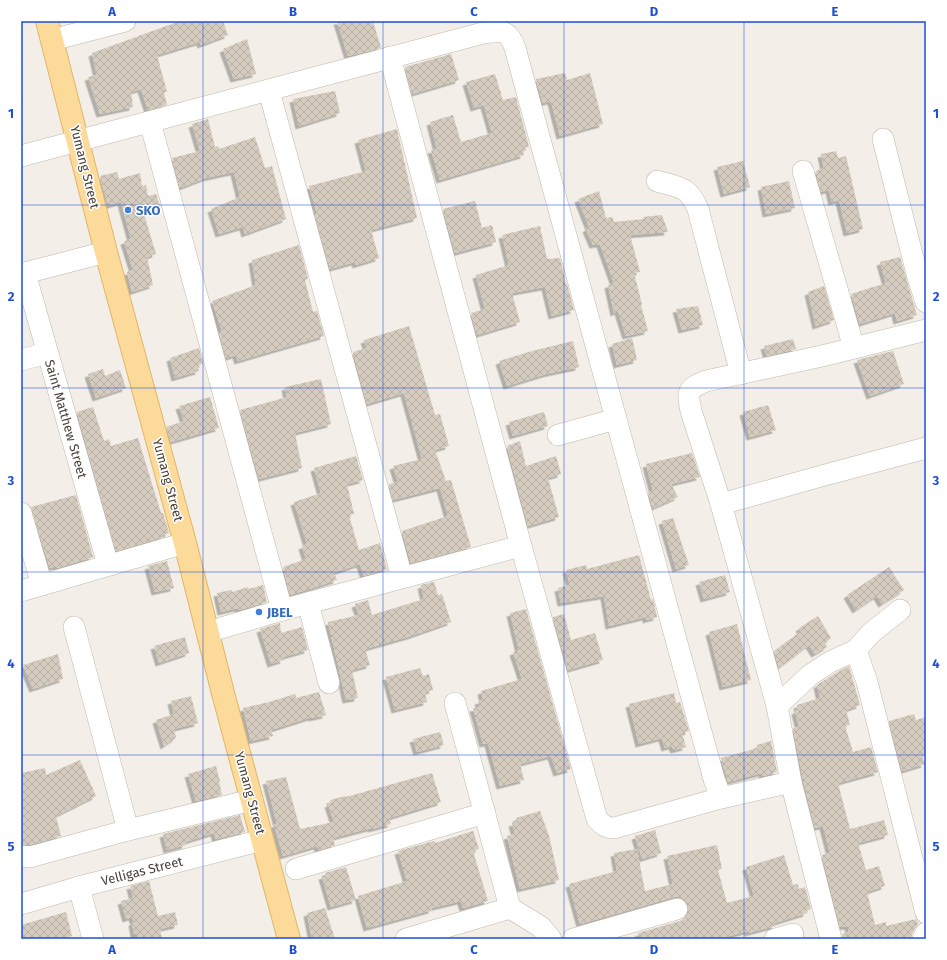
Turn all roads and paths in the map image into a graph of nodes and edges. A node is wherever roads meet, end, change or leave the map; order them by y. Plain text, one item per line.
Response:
1 (125, 21) edge
2 (49, 31) edge
3 (390, 57) junction
4 (269, 91) junction
5 (150, 122) junction
6 (883, 138) dead end
7 (78, 141) junction
8 (21, 156) edge
9 (803, 171) dead end
10 (657, 181) dead end
11 (106, 252) junction
12 (23, 274) edge
13 (926, 302) edge
14 (926, 330) edge
15 (854, 348) junction
16 (47, 353) junction
17 (21, 360) edge
18 (741, 374) junction
19 (616, 419) junction
20 (558, 435) dead end
21 (926, 448) edge
22 (721, 504) junction
23 (21, 513) edge
24 (185, 543) junction
25 (521, 546) junction
26 (108, 565) junction
27 (402, 577) junction
28 (42, 585) junction
29 (21, 591) edge
30 (308, 603) junction
31 (282, 610) junction
32 (900, 610) dead end
33 (74, 627) dead end
34 (208, 632) junction
35 (856, 650) junction
36 (329, 683) dead end
37 (455, 703) dead end
38 (777, 706) junction
39 (791, 782) junction
40 (721, 798) junction
41 (252, 800) junction
42 (485, 813) junction
43 (128, 830) junction
44 (262, 840) junction
45 (21, 856) edge
46 (296, 869) dead end
47 (79, 887) junction
48 (21, 904) edge
49 (510, 908) junction
50 (677, 909) dead end
51 (926, 913) edge
52 (926, 933) edge
53 (93, 939) edge
54 (289, 939) edge
55 (406, 939) edge
56 (551, 939) edge
57 (574, 939) edge
58 (832, 939) edge
59 (923, 939) edge

1 - 2 street
2 - 7 main road, Yumang Street
3 - 4 street
3 - 19 street
3 - 25 street
4 - 5 street
4 - 27 street
5 - 7 street
5 - 31 street
6 - 13 street
7 - 8 street
7 - 11 main road, Yumang Street
9 - 15 street
10 - 18 street
11 - 12 street
11 - 24 main road, Yumang Street
12 - 16 street, Saint Matthew Street
14 - 15 street
15 - 18 street
16 - 17 street
16 - 26 street, Saint Matthew Street
18 - 22 street
19 - 20 street
19 - 40 street
21 - 22 street
22 - 38 street
23 - 28 street
24 - 26 street
24 - 34 main road, Yumang Street
25 - 27 street
25 - 40 street
26 - 28 street
27 - 30 street
28 - 29 street
30 - 31 street
30 - 36 street
31 - 34 street
32 - 35 street
33 - 43 street
34 - 41 main road, Yumang Street
35 - 38 street
35 - 51 street
37 - 42 street
38 - 39 street
39 - 40 street
39 - 58 street
41 - 43 street
41 - 44 main road, Yumang Street
42 - 46 street
42 - 49 street
43 - 45 street
44 - 47 street, Velligas Street
44 - 54 main road, Yumang Street
47 - 48 street, Velligas Street
47 - 53 street
49 - 55 street
49 - 56 street
50 - 57 street
52 - 59 street

